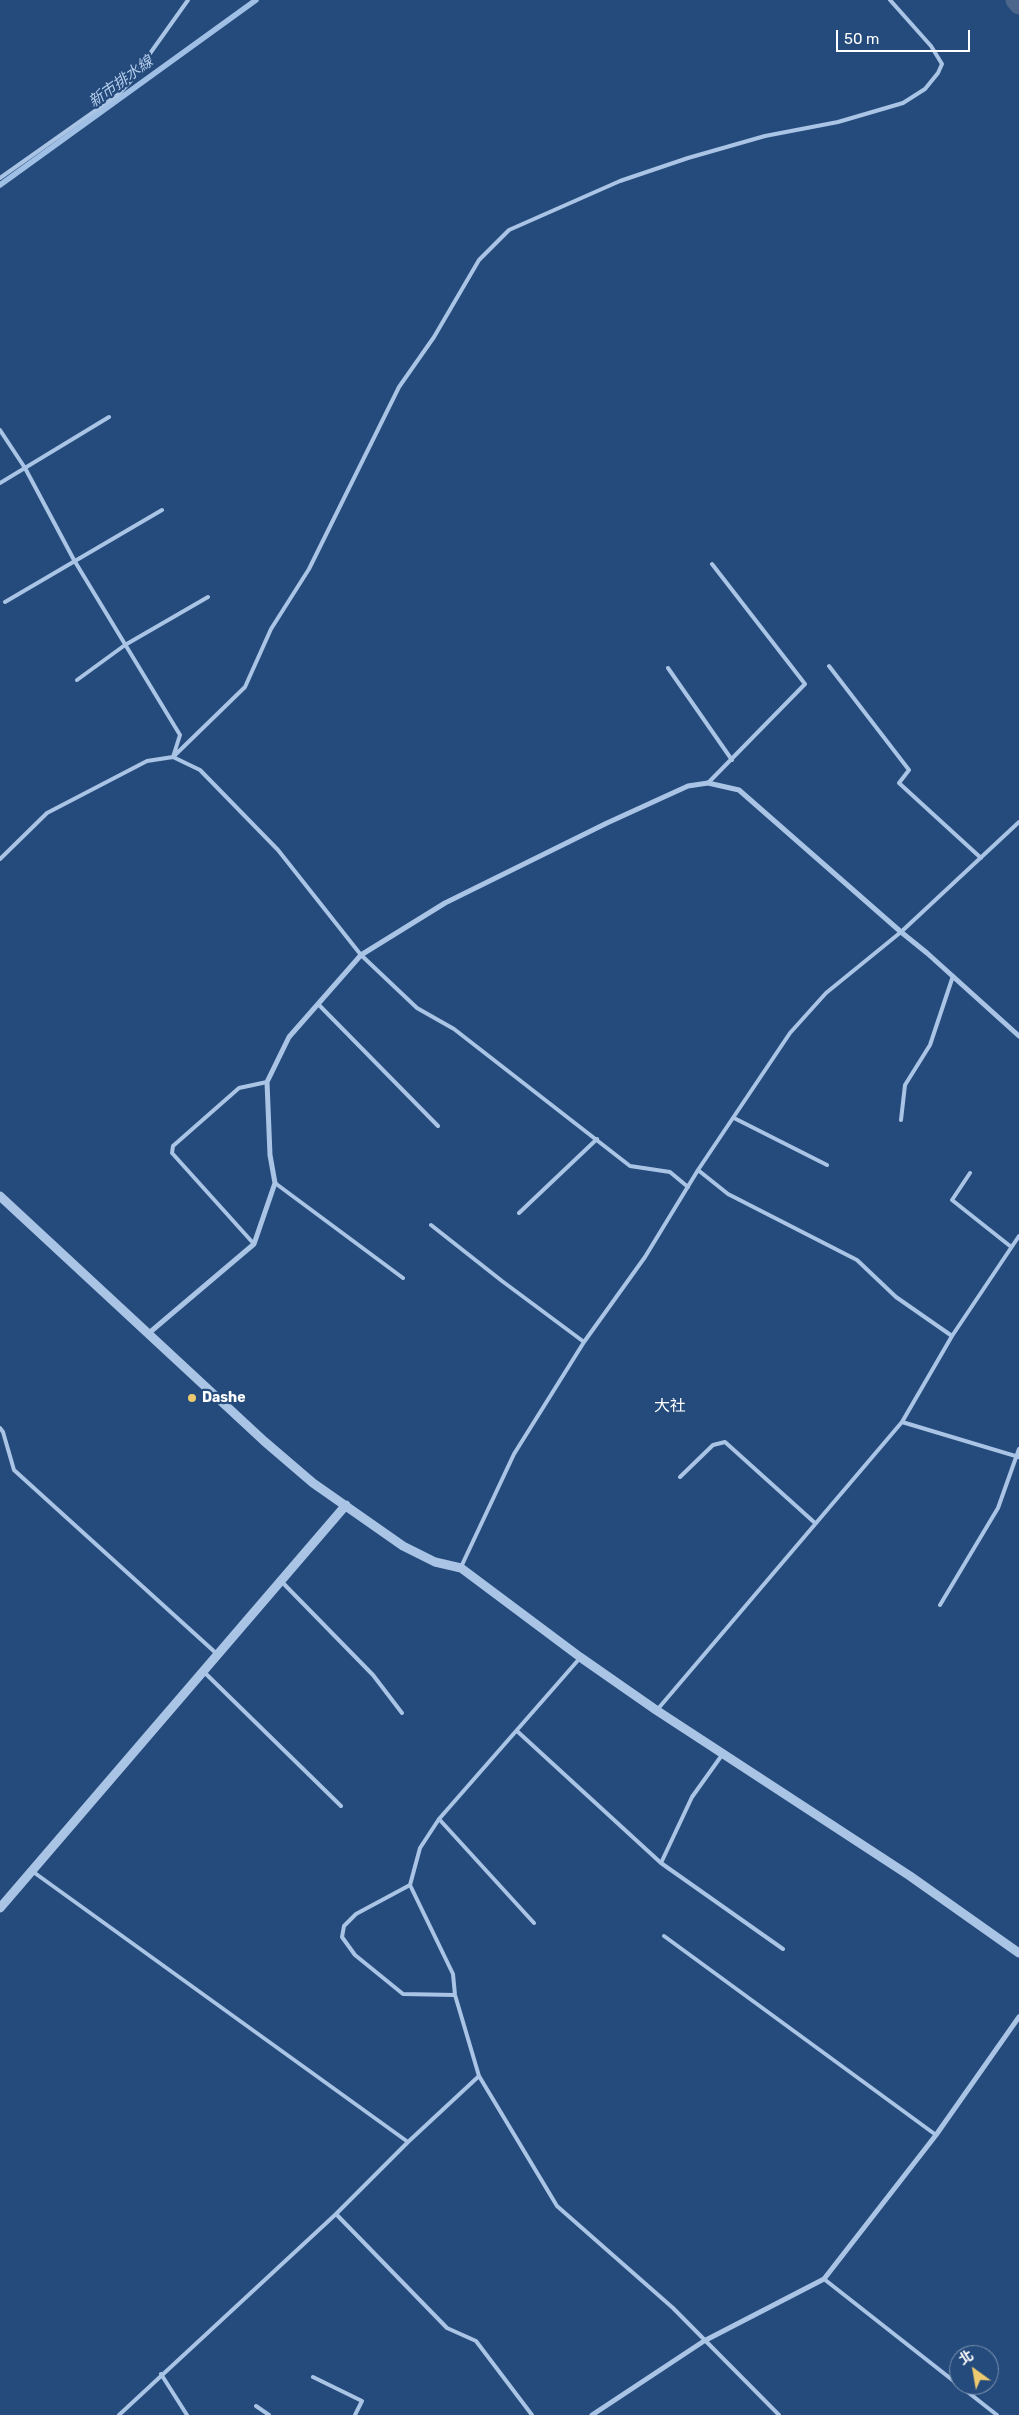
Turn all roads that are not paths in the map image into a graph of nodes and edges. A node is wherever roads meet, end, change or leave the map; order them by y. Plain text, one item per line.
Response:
1 (188, 0) edge
2 (890, 0) edge
3 (0, 178) edge
4 (109, 417) dead end
5 (0, 430) edge
6 (25, 468) junction
7 (0, 483) edge
8 (162, 510) dead end
9 (74, 560) junction
10 (712, 564) dead end
11 (208, 597) dead end
12 (6, 602) dead end
13 (125, 645) junction
14 (829, 666) dead end
15 (668, 668) dead end
16 (77, 680) dead end
17 (173, 757) junction
18 (732, 760) junction
19 (708, 783) junction
20 (1019, 822) edge
21 (981, 858) junction
22 (0, 860) edge
23 (901, 932) junction
24 (361, 955) junction
25 (953, 976) junction
26 (319, 1005) junction
27 (1019, 1036) edge
28 (267, 1082) junction
29 (734, 1118) junction
30 (901, 1120) dead end
31 (438, 1126) dead end
32 (598, 1139) junction
33 (827, 1165) dead end
34 (698, 1170) junction
35 (970, 1173) dead end
36 (275, 1183) junction
37 (688, 1187) junction
38 (0, 1196) edge
39 (519, 1213) dead end
40 (431, 1225) dead end
41 (1019, 1236) edge
42 (254, 1244) junction
43 (1010, 1246) junction
44 (403, 1278) dead end
45 (149, 1332) junction
46 (952, 1336) junction
47 (584, 1342) junction
48 (902, 1422) junction
49 (0, 1428) edge
50 (1019, 1449) edge
51 (1017, 1457) edge
52 (680, 1478) dead end
53 (346, 1505) junction
54 (815, 1523) junction
55 (461, 1568) junction
56 (282, 1582) junction
57 (940, 1605) dead end
58 (218, 1654) junction
59 (580, 1657) junction
60 (203, 1671) junction
61 (656, 1710) junction
62 (402, 1712) dead end
63 (517, 1731) junction
64 (722, 1755) junction
65 (341, 1806) dead end
66 (439, 1819) junction
67 (661, 1863) junction
68 (32, 1871) junction
69 (410, 1884) junction
70 (0, 1908) edge
71 (534, 1923) dead end
72 (664, 1936) dead end
73 (783, 1949) dead end
74 (1019, 1953) edge
75 (455, 1995) junction
76 (1019, 2017) edge
77 (479, 2076) junction
78 (936, 2135) junction
79 (408, 2142) junction
80 (336, 2214) junction
81 (824, 2279) junction
82 (704, 2341) junction
83 (161, 2374) junction
84 (313, 2376) dead end
85 (256, 2406) dead end
86 (119, 2415) edge
87 (187, 2415) edge
88 (269, 2415) edge
89 (355, 2415) edge
90 (532, 2415) edge
91 (592, 2415) edge
92 (778, 2415) edge
93 (997, 2415) edge

1 - 3 lane
2 - 17 lane
4 - 6 lane
5 - 6 lane
6 - 7 lane
6 - 9 lane
8 - 9 lane
9 - 12 lane
9 - 13 lane
10 - 18 lane
11 - 13 lane
13 - 16 lane
13 - 17 lane
14 - 21 lane
15 - 18 lane
17 - 22 lane
17 - 24 lane
18 - 19 lane
19 - 23 street
19 - 24 street
20 - 21 lane
21 - 23 lane
23 - 25 street
23 - 29 lane
24 - 26 street
24 - 32 lane
25 - 27 street
25 - 30 lane
26 - 28 street
26 - 31 lane
28 - 36 street
28 - 42 lane
29 - 33 lane
29 - 34 lane
32 - 37 lane
32 - 39 lane
34 - 37 lane
34 - 46 lane
35 - 43 lane
36 - 42 street
36 - 44 lane
37 - 47 lane
38 - 45 street
40 - 47 lane
41 - 43 lane
42 - 45 street
43 - 46 lane
45 - 53 street
46 - 48 lane
47 - 55 lane
48 - 51 lane
48 - 54 lane
49 - 58 lane
50 - 51 lane
51 - 57 lane
52 - 54 lane
53 - 55 street
53 - 56 street
54 - 61 lane
55 - 59 street
56 - 58 street
56 - 62 lane
58 - 60 street
59 - 61 street
59 - 63 lane
60 - 65 lane
60 - 68 street
61 - 64 street
63 - 66 lane
63 - 67 lane
64 - 67 lane
64 - 74 street
66 - 69 lane
66 - 71 lane
67 - 73 lane
68 - 70 street
68 - 79 lane
69 - 75 lane
69 - 75 lane
72 - 78 lane
75 - 77 lane
76 - 78 street
77 - 79 lane
77 - 82 lane
78 - 81 street
79 - 80 lane
80 - 83 lane
80 - 90 lane
81 - 82 street
81 - 93 lane
82 - 91 street
82 - 92 lane
83 - 86 lane
83 - 87 lane
84 - 89 lane
85 - 88 lane

